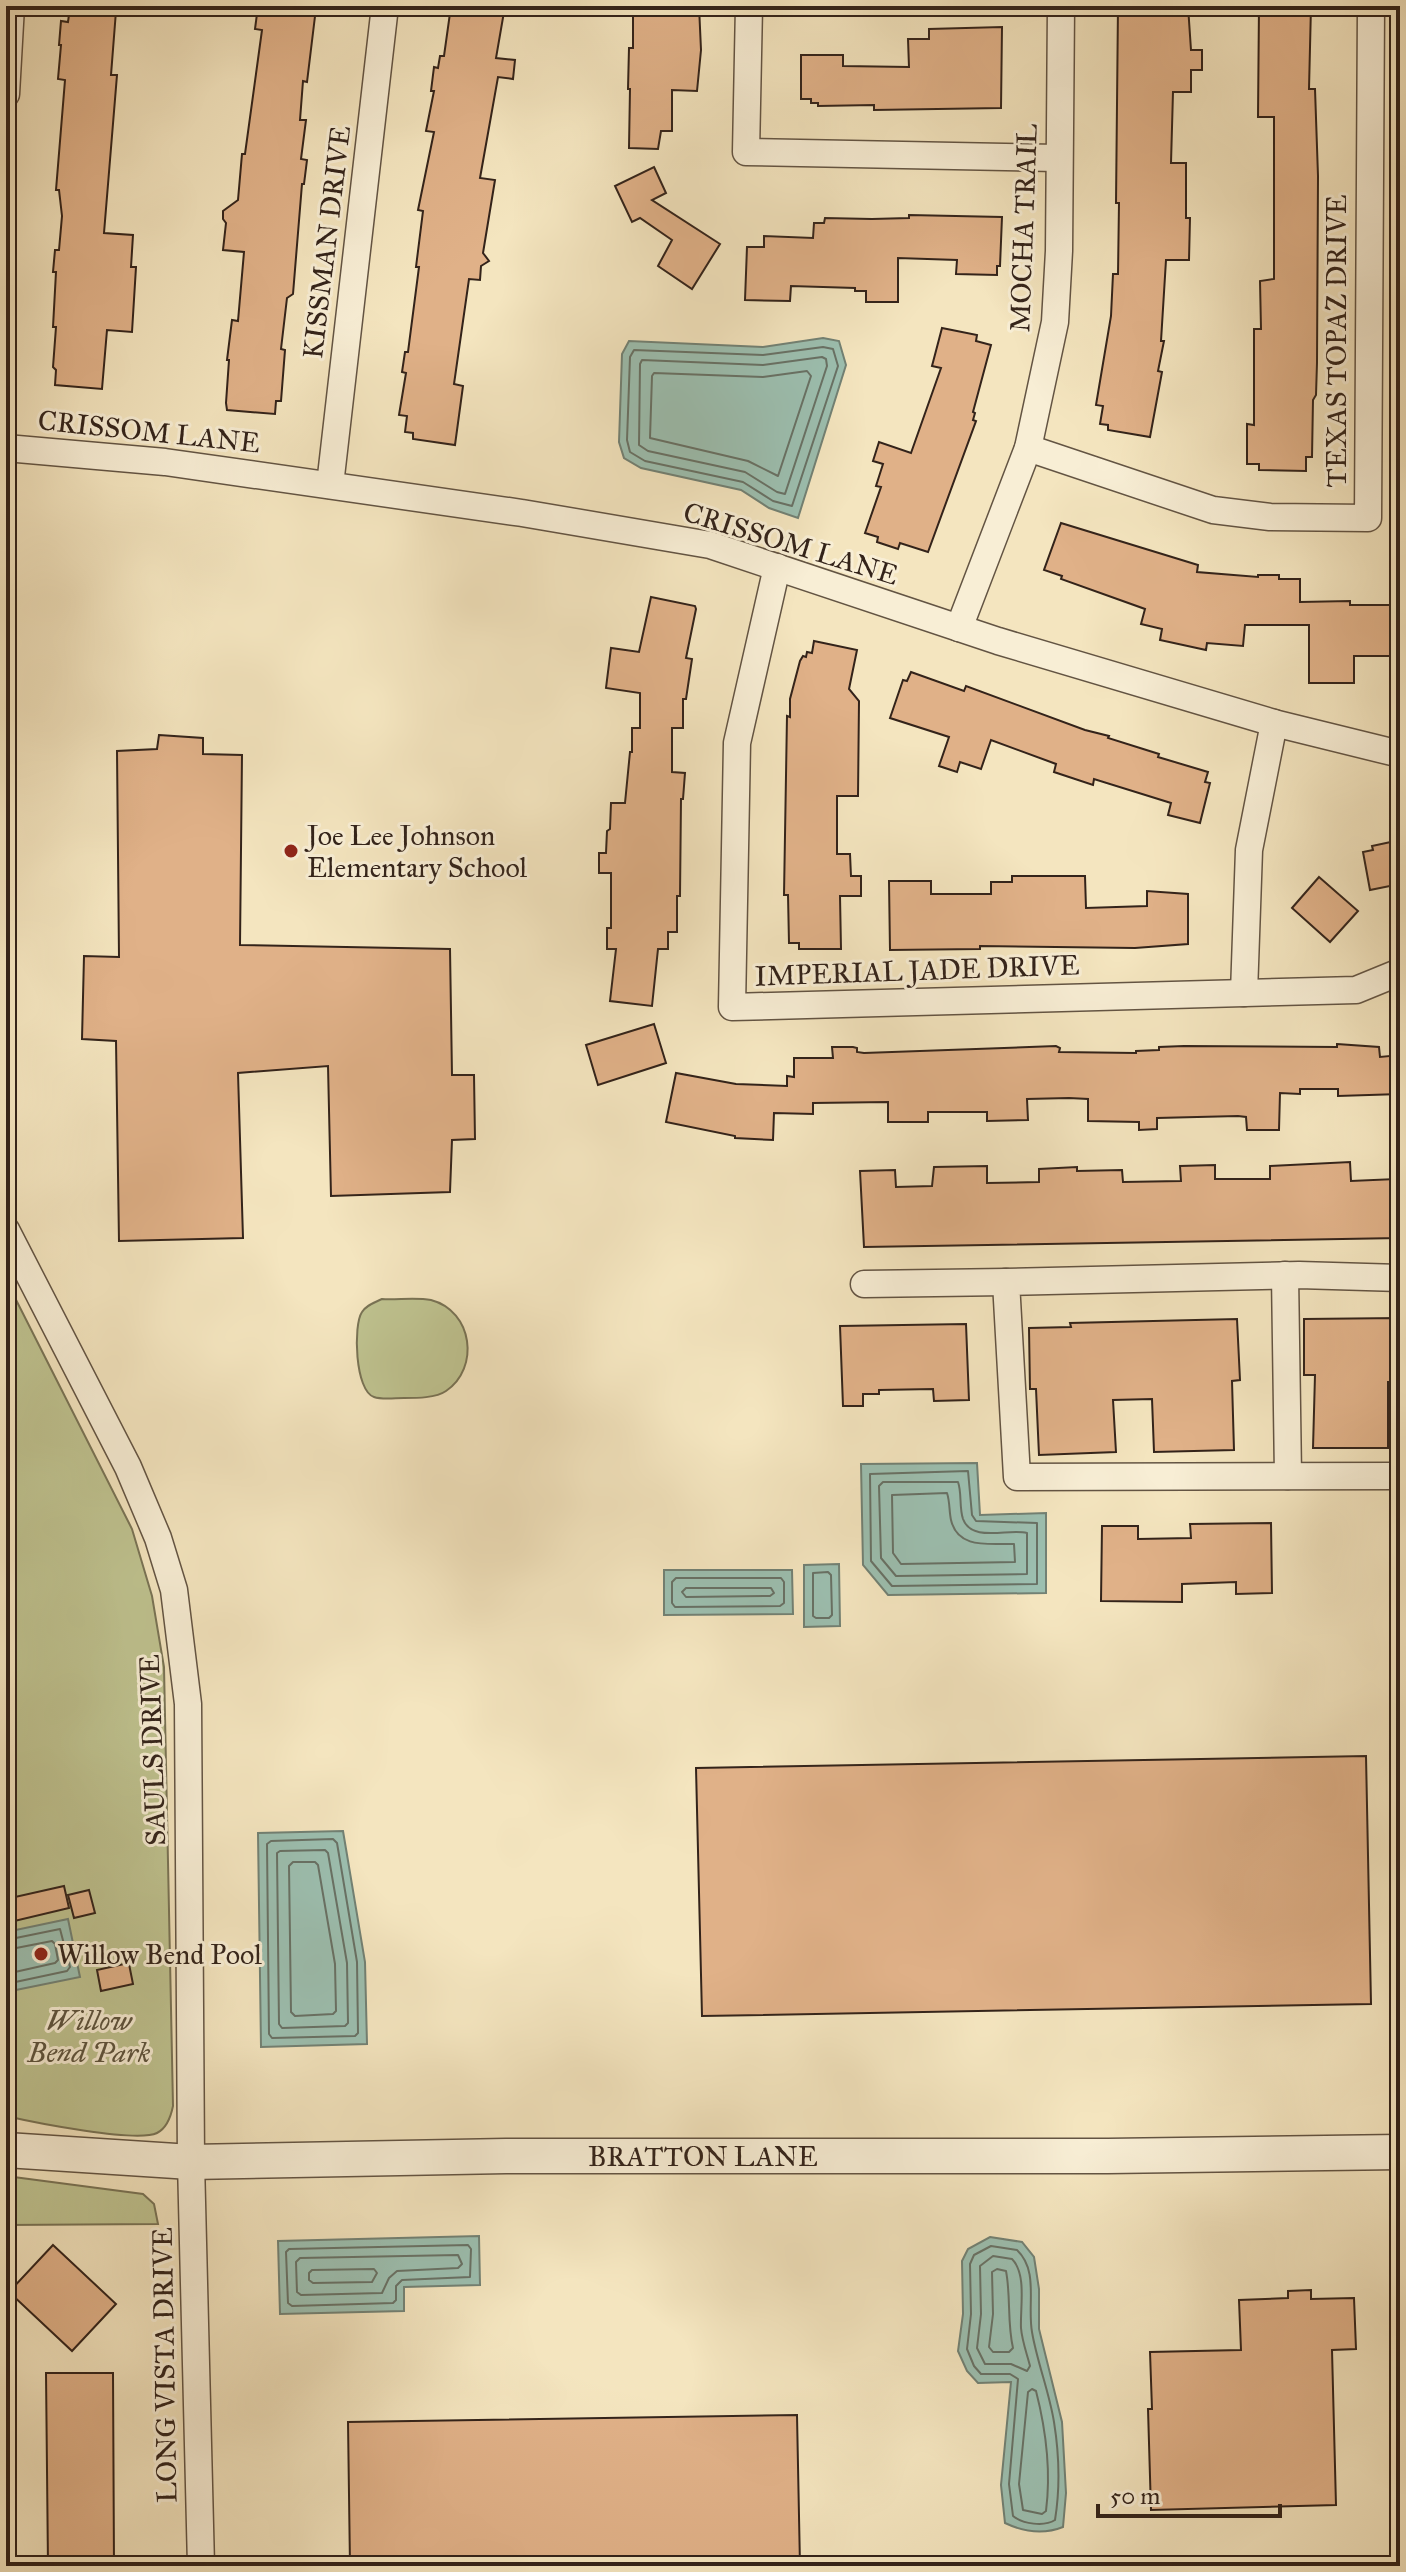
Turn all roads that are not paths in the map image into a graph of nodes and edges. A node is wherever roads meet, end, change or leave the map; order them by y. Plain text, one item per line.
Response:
1 (11, 6) edge
2 (385, 6) edge
3 (749, 6) edge
4 (1061, 6) edge
5 (1371, 6) edge
6 (6, 94) edge
7 (1058, 158) junction
8 (6, 448) edge
9 (1028, 448) junction
10 (330, 485) junction
11 (777, 567) junction
12 (959, 628) junction
13 (1274, 723) junction
14 (1400, 754) edge
15 (1400, 972) edge
16 (1244, 993) junction
17 (6, 1230) edge
18 (1285, 1275) junction
19 (1400, 1278) edge
20 (1006, 1282) junction
21 (864, 1284) dead end
22 (1288, 1476) junction
23 (1400, 1476) edge
24 (6, 2150) edge
25 (1400, 2152) edge
26 (191, 2162) junction
27 (201, 2566) edge

1 - 6 street
2 - 10 street, KISSMAN DRIVE
3 - 7 street
4 - 7 street, MOCHA TRAIL
5 - 9 street, TEXAS TOPAZ DRIVE
7 - 9 street, MOCHA TRAIL
8 - 10 street, CRISSOM LANE
9 - 12 street, MOCHA TRAIL
10 - 11 street, CRISSOM LANE
11 - 12 street, CRISSOM LANE
11 - 16 street, IMPERIAL JADE DRIVE
12 - 13 street, CRISSOM LANE
13 - 14 street, CRISSOM LANE
13 - 16 street
15 - 16 street, IMPERIAL JADE DRIVE
17 - 26 street, SAULS DRIVE
18 - 19 street
18 - 20 street
18 - 22 street
20 - 21 street
20 - 22 street
22 - 23 street
24 - 26 street, BRATTON LANE
25 - 26 street, BRATTON LANE
26 - 27 street, LONG VISTA DRIVE

